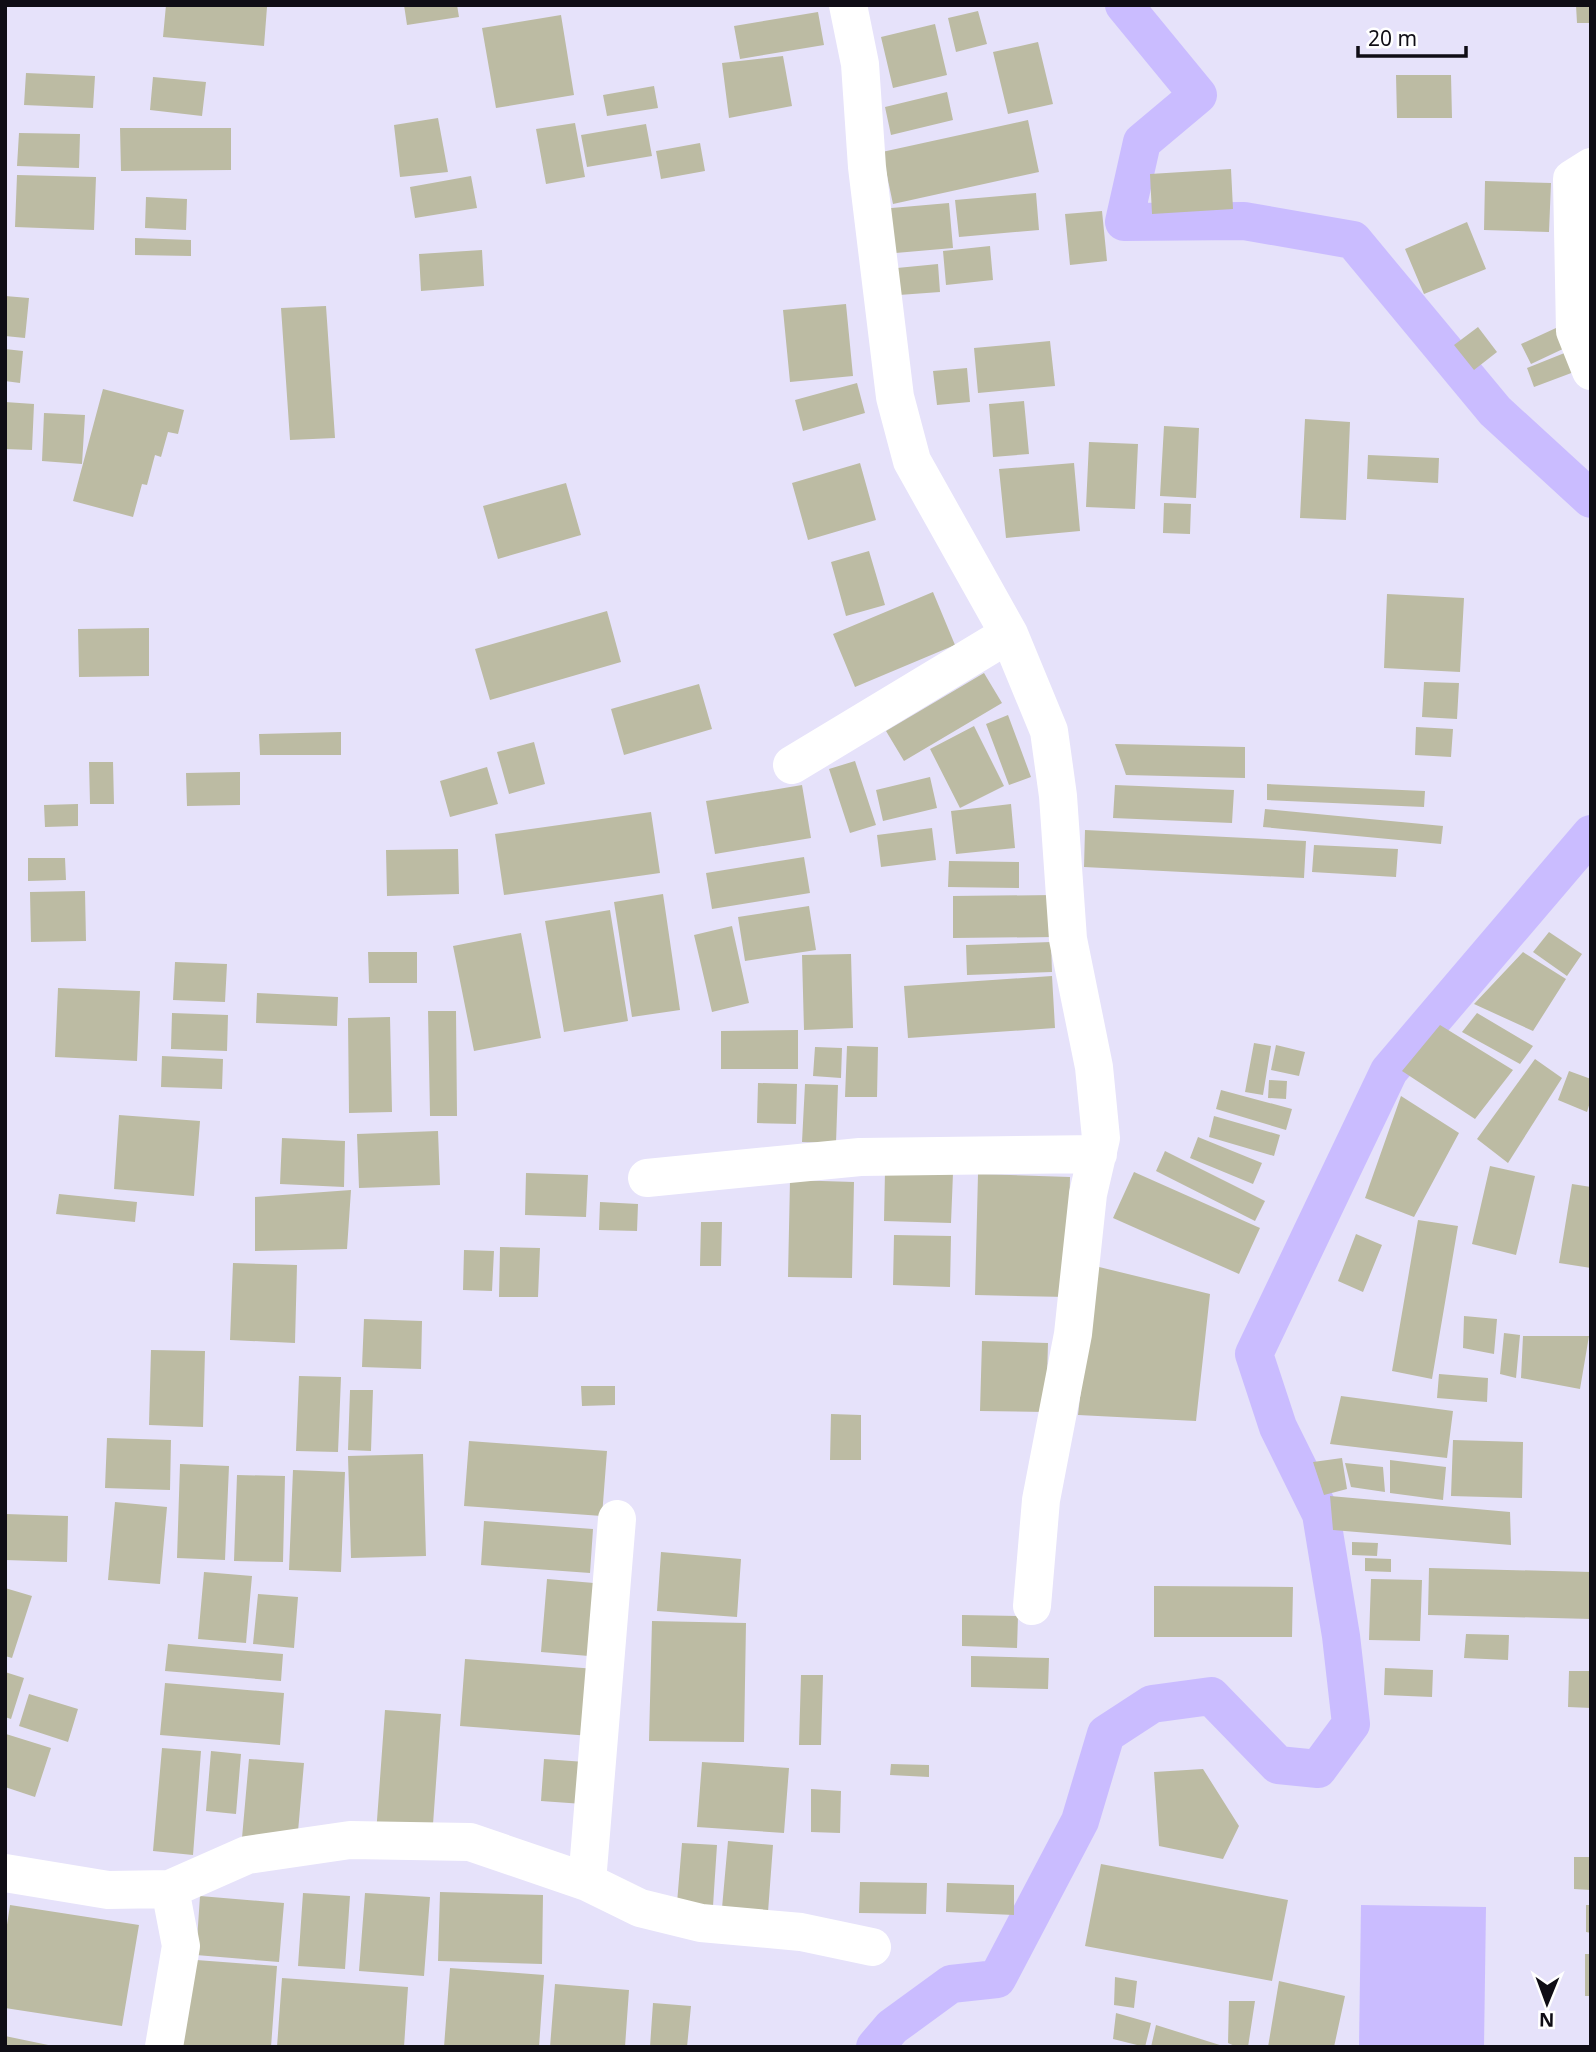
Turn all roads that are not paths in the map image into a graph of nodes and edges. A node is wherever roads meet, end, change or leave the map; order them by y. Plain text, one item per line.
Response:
1 (848, 5) edge
2 (1591, 167) edge
3 (1591, 371) edge
4 (1009, 634) junction
5 (792, 765) dead end
6 (1098, 1154) junction
7 (647, 1178) dead end
8 (617, 1519) dead end
9 (1032, 1606) dead end
10 (5, 1873) edge
11 (587, 1882) junction
12 (170, 1889) junction
13 (872, 1947) dead end
14 (164, 2047) edge

1 - 4 street
2 - 3 street
4 - 5 street
4 - 6 street
6 - 7 street
6 - 9 street
8 - 11 street
10 - 12 street
11 - 12 street
11 - 13 street
12 - 14 street

